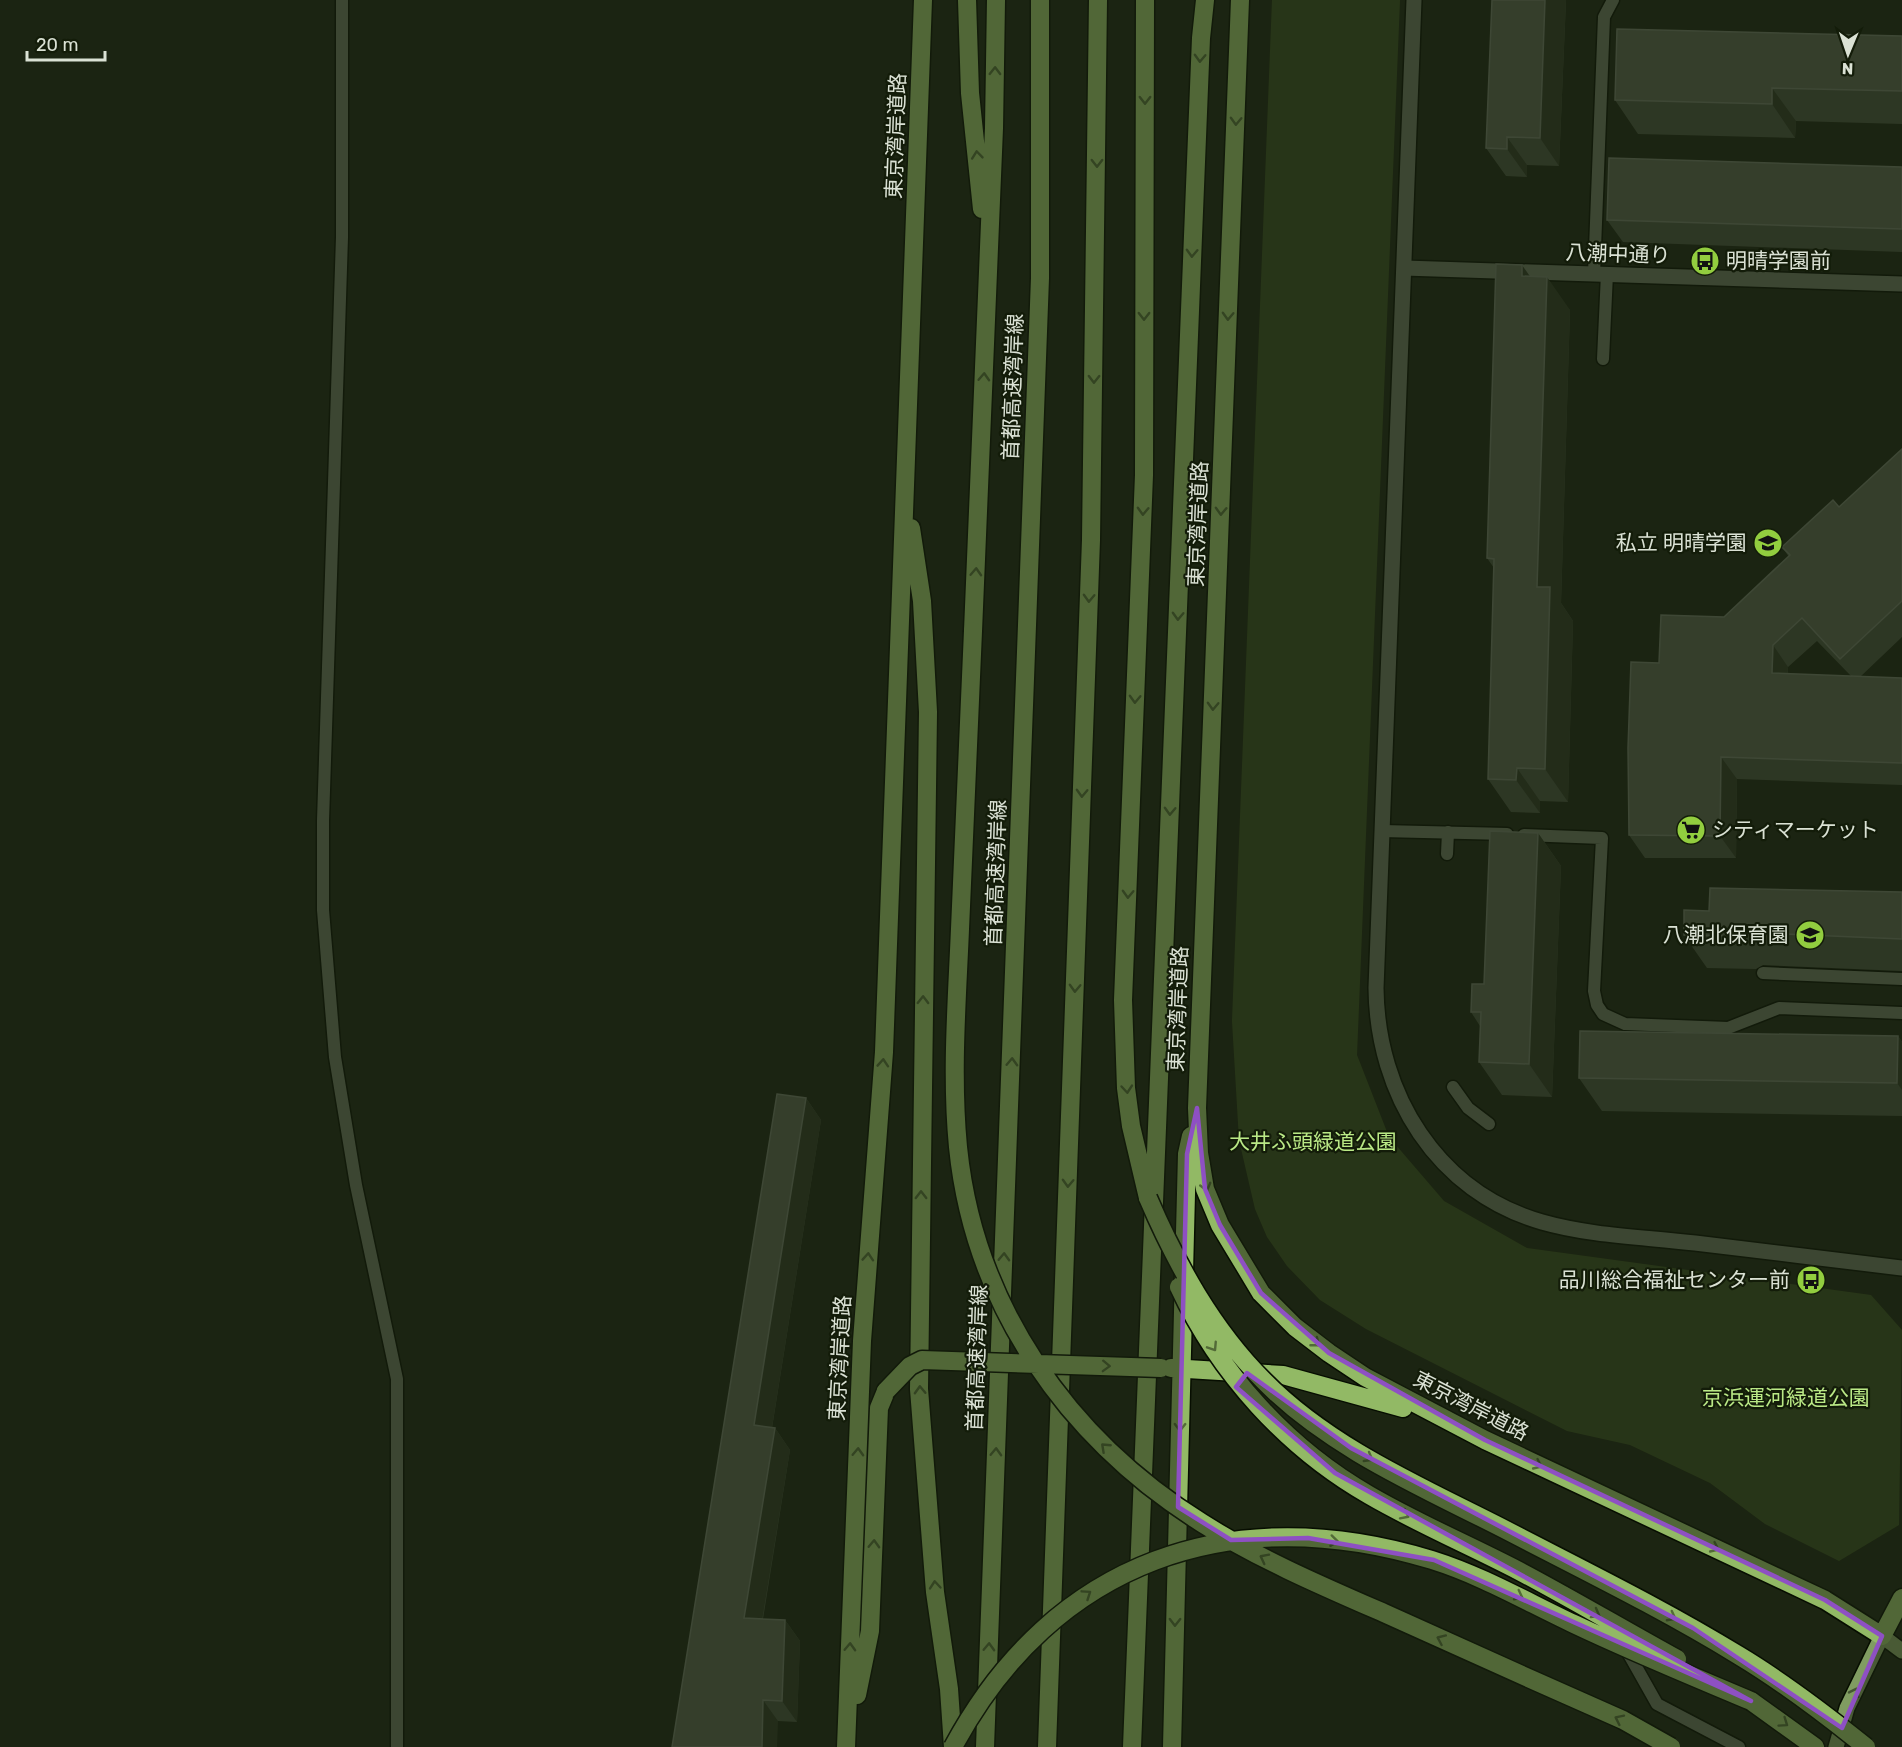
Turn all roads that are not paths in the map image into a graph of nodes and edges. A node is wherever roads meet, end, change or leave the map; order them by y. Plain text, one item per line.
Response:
1 (342, 0) edge
2 (923, 0) edge
3 (967, 0) edge
4 (996, 0) edge
5 (1040, 0) edge
6 (1098, 0) edge
7 (1145, 0) edge
8 (1205, 0) edge
9 (1240, 0) edge
10 (1414, 0) edge
11 (1613, 0) edge
12 (1404, 267) junction
13 (1600, 274) junction
14 (989, 276) junction
15 (1902, 284) edge
16 (1603, 358) dead end
17 (905, 484) junction
18 (1382, 831) junction
19 (1448, 832) junction
20 (1447, 854) dead end
21 (1763, 973) dead end
22 (1902, 979) edge
23 (1902, 1012) edge
24 (1453, 1087) dead end
25 (1197, 1108) junction
26 (1489, 1124) dead end
27 (1148, 1198) junction
28 (1902, 1268) edge
29 (1181, 1369) junction
30 (1485, 1440) junction
31 (1902, 1598) edge
32 (1882, 1636) junction
33 (1626, 1649) junction
34 (1902, 1651) edge
35 (1751, 1701) junction
36 (397, 1747) edge
37 (846, 1747) edge
38 (953, 1747) edge
39 (985, 1747) edge
40 (1047, 1747) edge
41 (1132, 1747) edge
42 (1172, 1747) edge
43 (1671, 1747) edge
44 (1739, 1747) edge
45 (1815, 1747) edge
46 (1836, 1747) edge
47 (1866, 1747) edge

1 - 36 lane
2 - 17 highway, 東京湾岸道路
14 -> 3 highway
14 -> 4 highway
39 -> 5 highway, 首都高速湾岸線
6 -> 40 highway
7 -> 27 highway
8 -> 41 highway, 東京湾岸道路
9 -> 25 highway, 東京湾岸道路
10 - 12 street
11 - 13 lane
12 - 13 street, 八潮中通り
12 - 18 street
13 - 15 street, 八潮中通り
13 - 16 lane
43 -> 14 highway, bridge
37 -> 17 highway, 東京湾岸道路
38 -> 17 highway
18 - 19 lane
18 - 28 street
19 - 20 lane
19 - 23 lane
21 - 22 lane
24 - 26 lane
25 - 29 highway
25 -> 30 highway, 東京湾岸道路
27 -> 35 highway, bridge
27 -> 47 highway, bridge
29 - 30 highway
37 -> 29 highway, bridge
29 -> 42 highway
30 -> 32 highway, 東京湾岸道路
31 - 32 highway
32 - 34 main road
46 -> 32 main road
33 - 35 highway, bridge
38 -> 33 highway, bridge
33 - 44 lane
35 -> 45 highway

